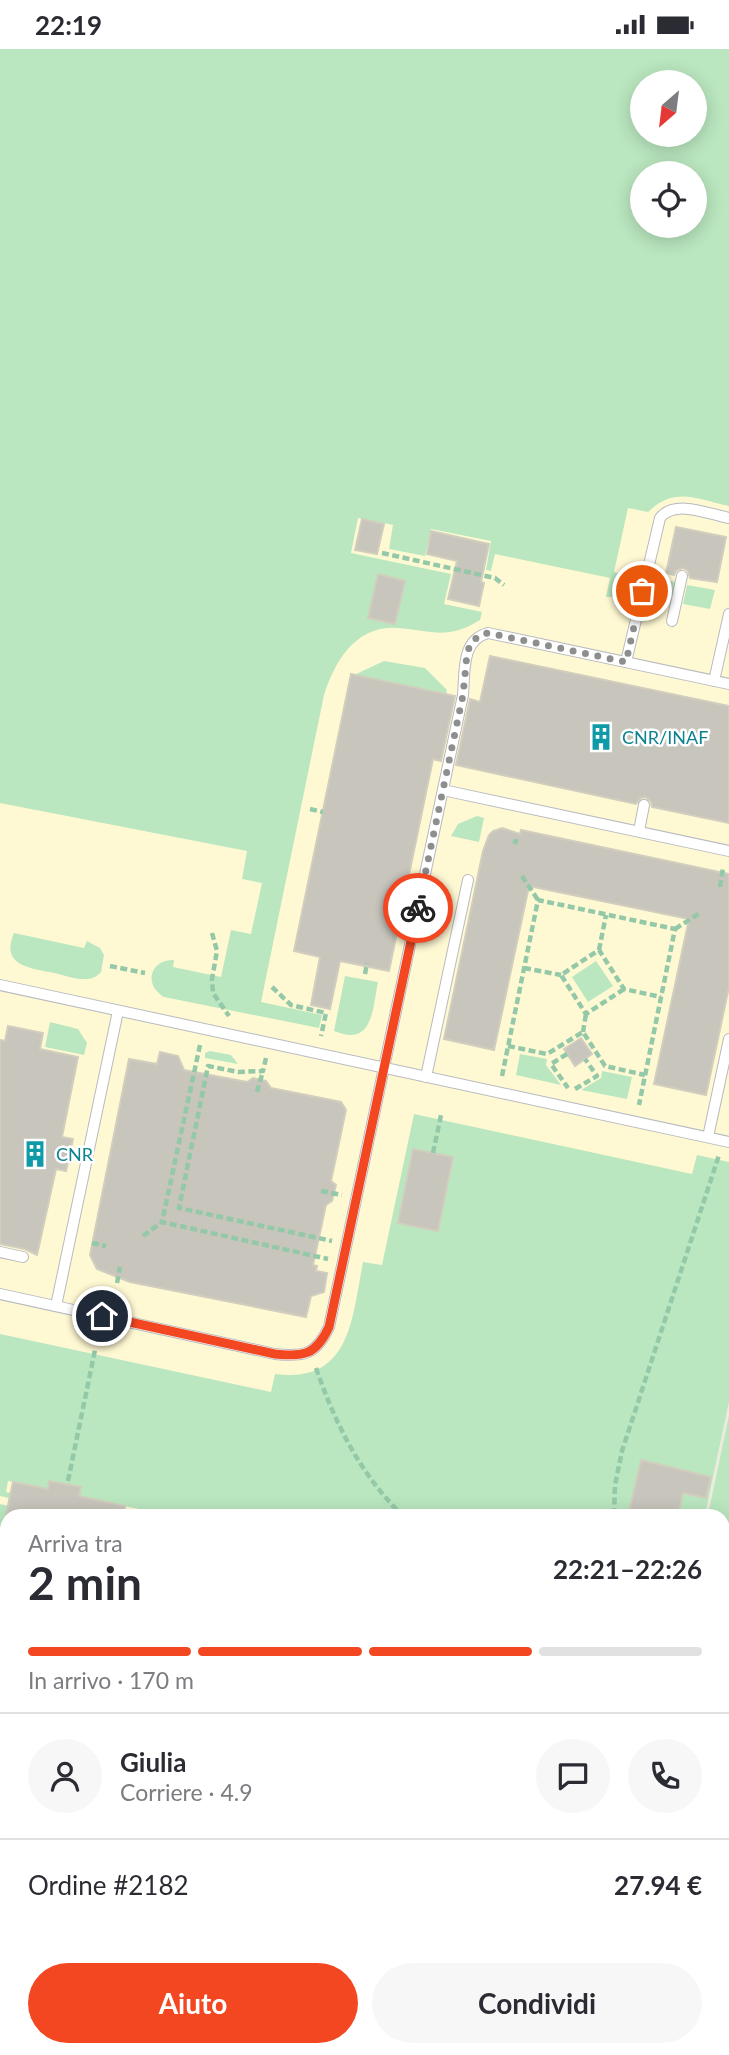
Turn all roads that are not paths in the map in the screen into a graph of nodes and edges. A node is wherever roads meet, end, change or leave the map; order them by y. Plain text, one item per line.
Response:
1 (729, 517) edge
2 (682, 576) dead end
3 (729, 614) edge
4 (672, 621) dead end
5 (626, 662) junction
6 (715, 681) junction
7 (729, 684) edge
8 (443, 790) junction
9 (644, 805) dead end
10 (639, 831) junction
11 (729, 851) edge
12 (468, 880) dead end
13 (0, 985) edge
14 (118, 1010) junction
15 (729, 1039) edge
16 (384, 1068) junction
17 (426, 1077) junction
18 (708, 1137) junction
19 (726, 1141) edge
20 (0, 1252) edge
21 (23, 1257) dead end
22 (0, 1294) edge
23 (56, 1306) junction

1 - 5 lane
2 - 4 lane
3 - 6 lane
5 - 6 lane
5 - 8 lane
6 - 7 lane
8 - 10 lane
8 - 16 lane
9 - 10 lane
10 - 11 lane
12 - 17 lane
13 - 14 lane
14 - 16 lane
14 - 23 lane
15 - 18 lane
16 - 17 lane
16 - 23 lane
17 - 18 lane
18 - 19 lane
20 - 21 lane
22 - 23 lane

